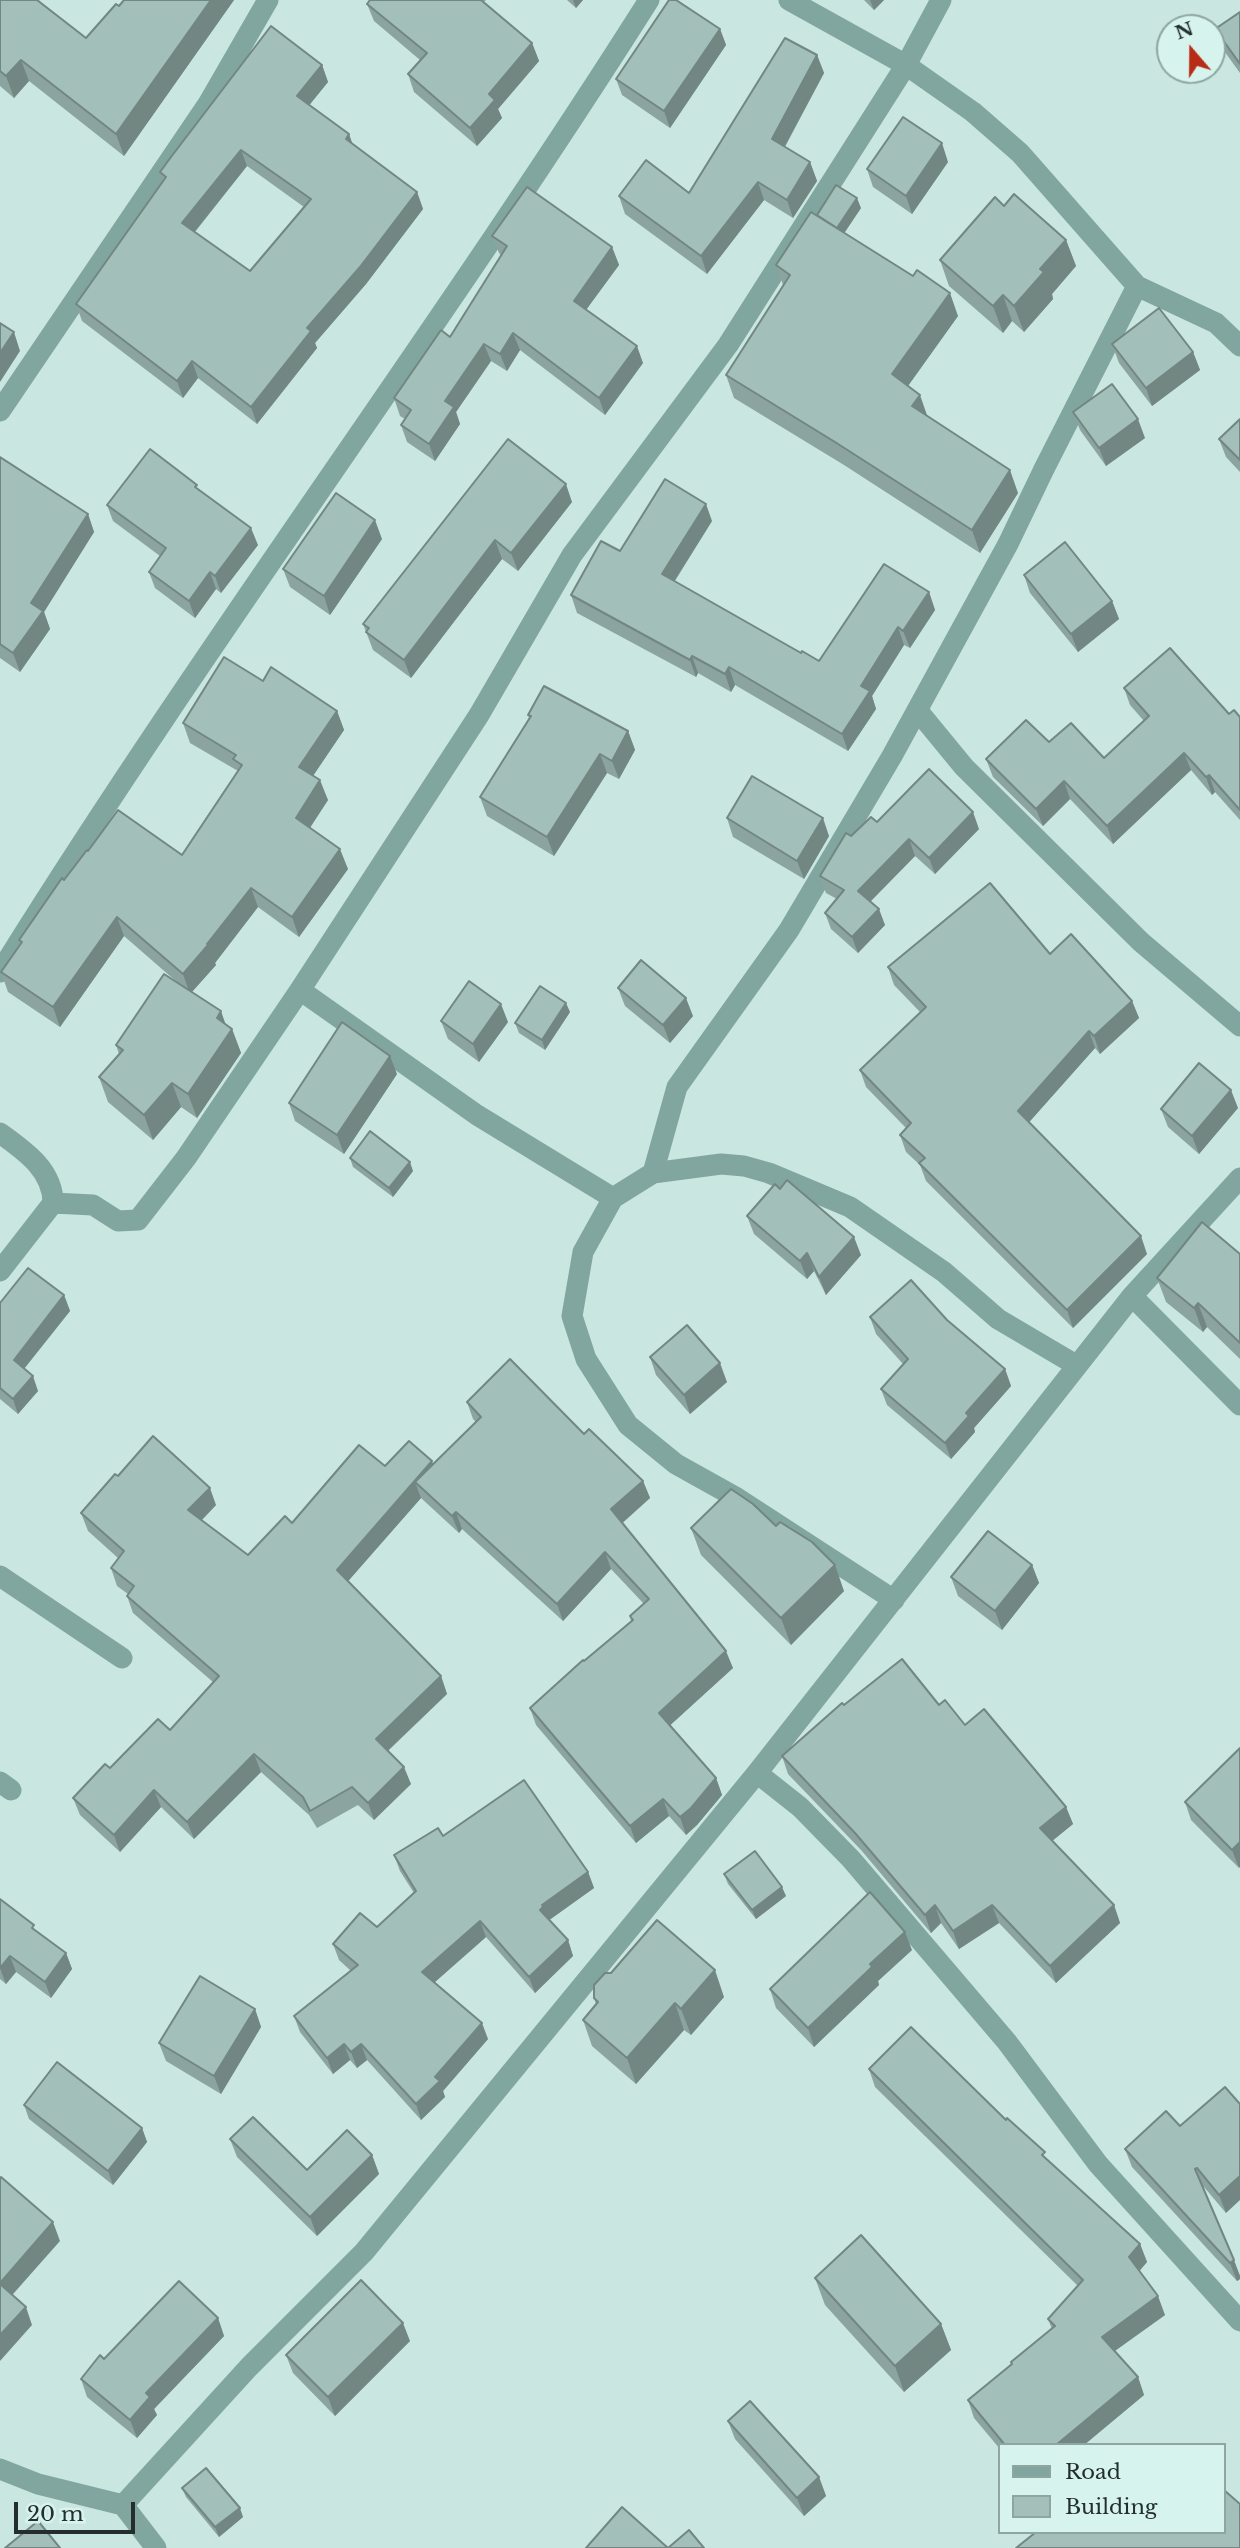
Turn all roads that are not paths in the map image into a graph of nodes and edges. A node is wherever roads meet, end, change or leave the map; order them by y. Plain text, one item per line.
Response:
1 (268, 0) edge
2 (649, 0) edge
3 (789, 0) edge
4 (941, 0) edge
5 (906, 65) junction
6 (1137, 286) junction
7 (1240, 346) edge
8 (0, 411) edge
9 (918, 711) junction
10 (0, 972) edge
11 (300, 990) junction
12 (1240, 1026) edge
13 (0, 1133) edge
14 (653, 1173) junction
15 (1240, 1178) edge
16 (613, 1198) junction
17 (53, 1203) junction
18 (0, 1271) edge
19 (1132, 1296) junction
20 (1076, 1365) junction
21 (1240, 1405) edge
22 (0, 1577) edge
23 (894, 1600) junction
24 (122, 1658) dead end
25 (757, 1773) junction
26 (1240, 2322) edge
27 (0, 2469) edge
28 (123, 2505) junction
29 (156, 2548) edge

1 - 8 street
2 - 10 street
3 - 5 street
4 - 5 street
5 - 6 street
5 - 11 street
6 - 7 street
6 - 9 street
9 - 12 street
9 - 14 street
11 - 16 street
11 - 17 street
13 - 17 street
14 - 16 street
14 - 20 street
15 - 19 street
16 - 23 street
17 - 18 street
19 - 20 street
19 - 21 street
20 - 23 street
22 - 24 street
23 - 25 street
25 - 26 street
25 - 28 street
27 - 28 street
28 - 29 street

